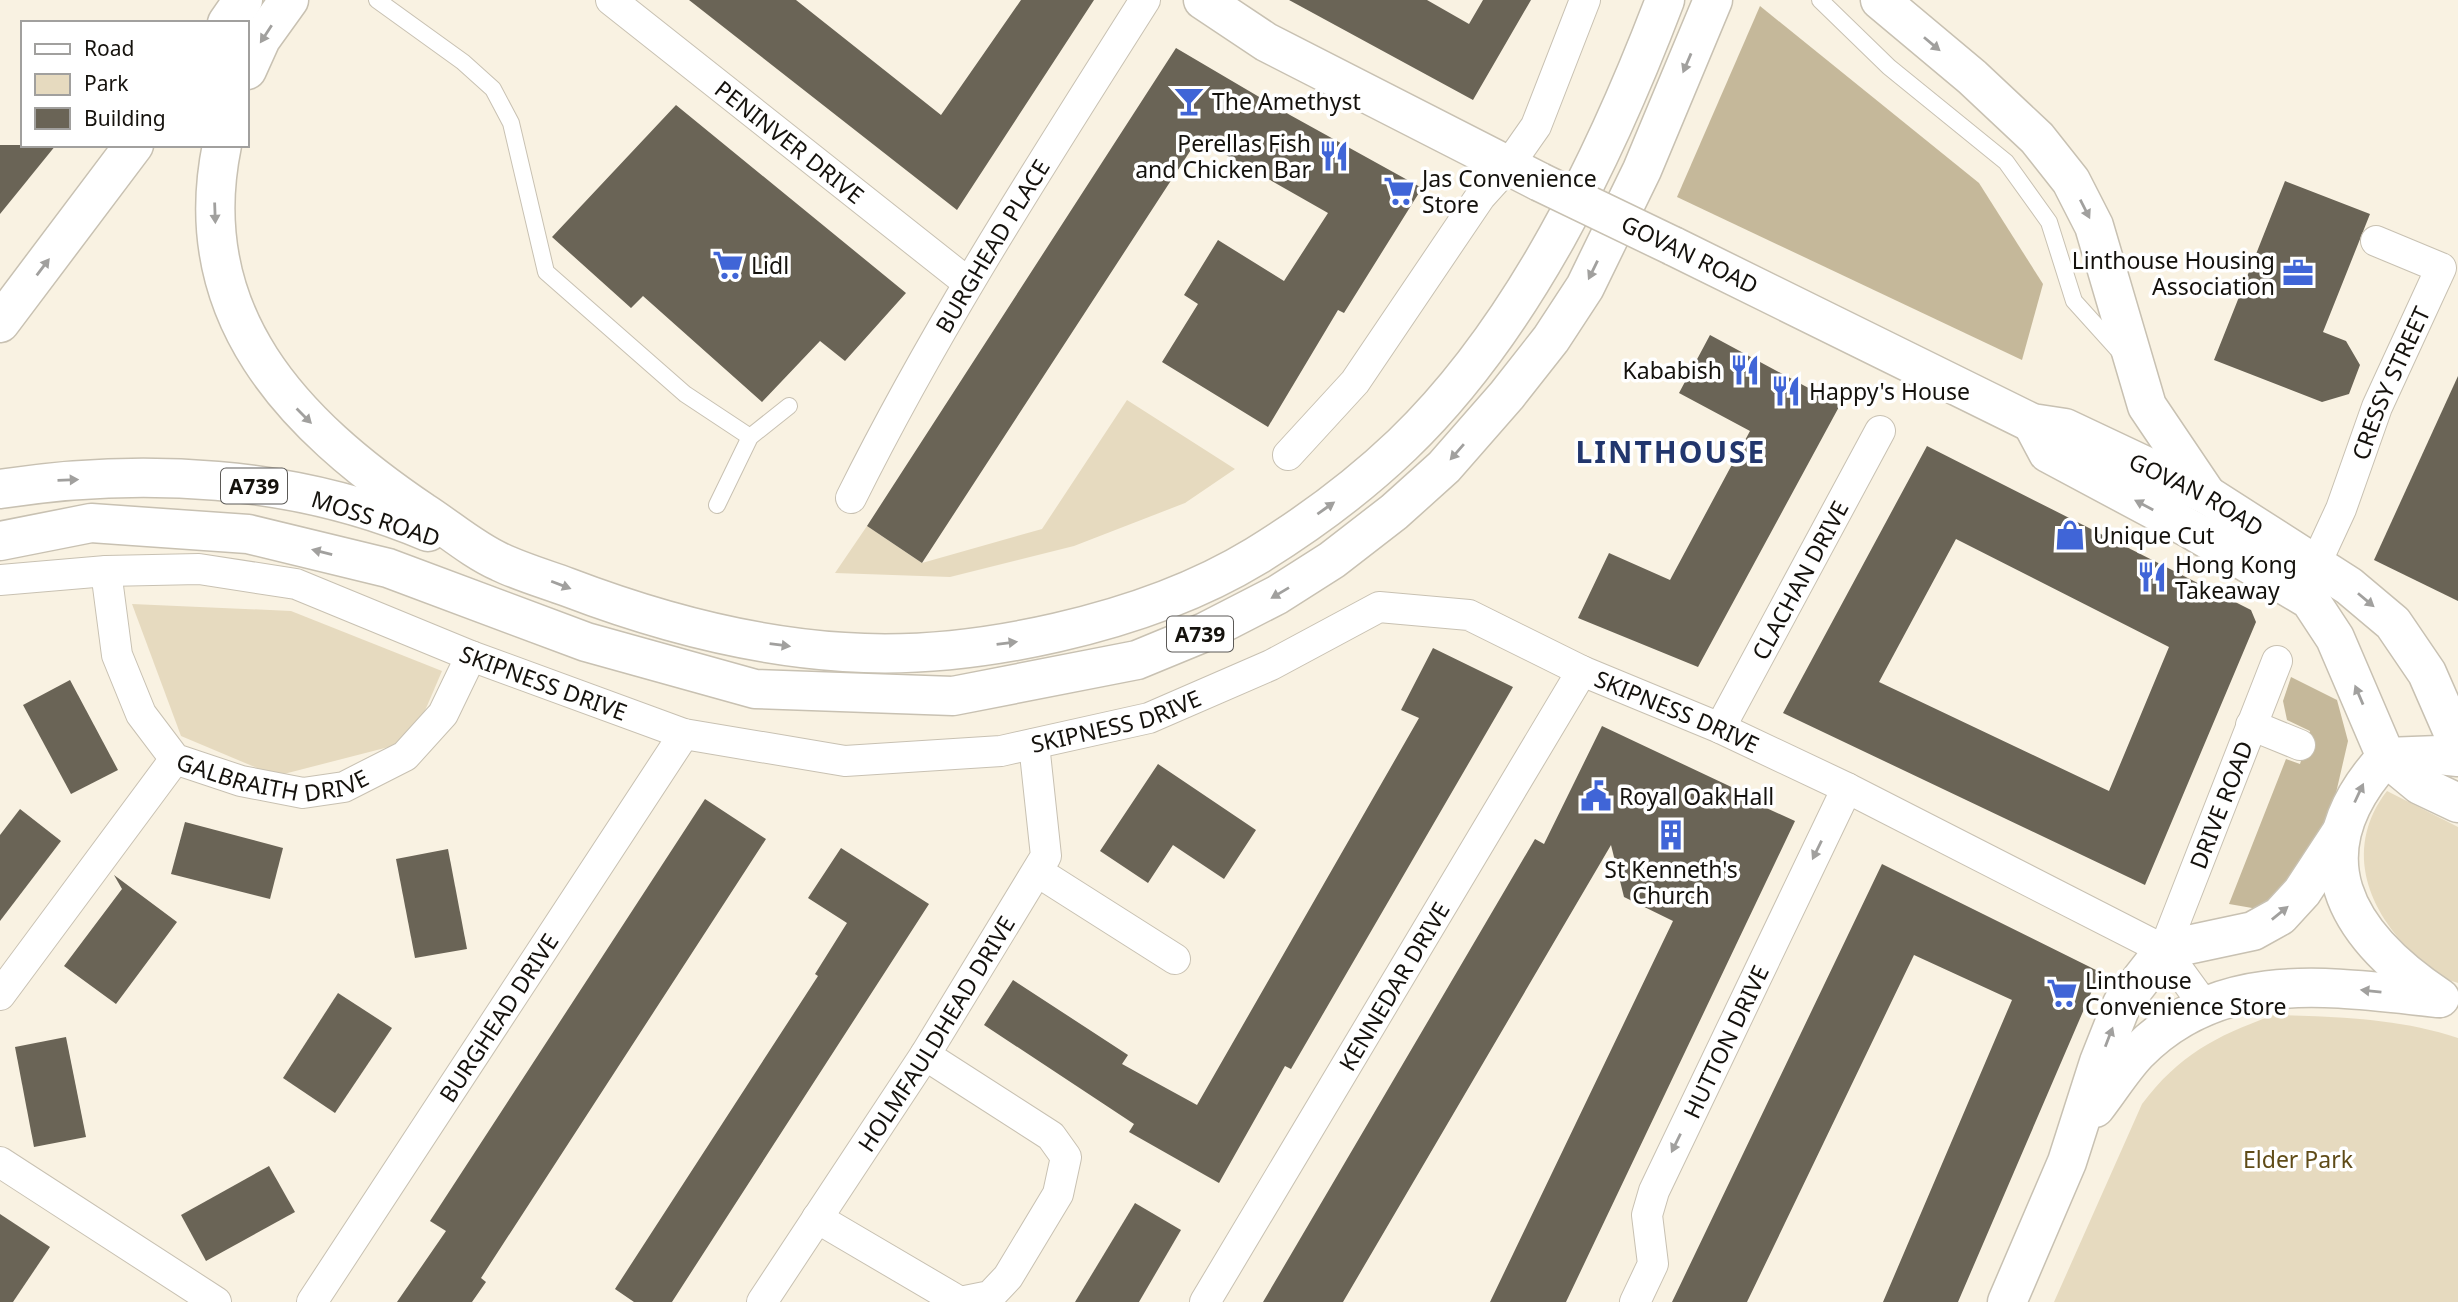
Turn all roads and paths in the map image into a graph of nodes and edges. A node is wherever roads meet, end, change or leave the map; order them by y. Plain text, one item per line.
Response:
1 (243, 0) edge
2 (289, 0) edge
3 (377, 0) edge
4 (611, 0) edge
5 (1145, 0) edge
6 (1203, 0) edge
7 (1585, 0) edge
8 (1665, 0) edge
9 (1713, 0) edge
10 (1820, 0) edge
11 (1880, 0) edge
12 (228, 21) edge
13 (248, 68) edge
14 (132, 147) edge
15 (222, 147) edge
16 (1524, 174) junction
17 (2376, 241) dead end
18 (967, 282) junction
19 (0, 323) edge
20 (2135, 370) junction
21 (789, 406) dead end
22 (2032, 423) junction
23 (1880, 431) dead end
24 (750, 437) junction
25 (1288, 455) dead end
26 (0, 488) edge
27 (2207, 495) junction
28 (850, 498) dead end
29 (717, 505) dead end
30 (0, 541) edge
31 (497, 561) junction
32 (106, 571) junction
33 (0, 580) edge
34 (2313, 582) junction
35 (471, 656) junction
36 (2277, 661) dead end
37 (1582, 671) junction
38 (2251, 725) junction
39 (1720, 728) junction
40 (684, 734) junction
41 (1034, 744) junction
42 (2458, 744) edge
43 (2300, 745) dead end
44 (2386, 757) junction
45 (2458, 757) edge
46 (175, 759) junction
47 (1847, 788) junction
48 (2458, 803) edge
49 (2340, 834) junction
50 (1038, 872) junction
51 (2164, 950) junction
52 (1175, 959) dead end
53 (0, 995) edge
54 (2448, 1002) edge
55 (2204, 1005) junction
56 (925, 1055) junction
57 (2081, 1126) junction
58 (0, 1162) edge
59 (817, 1218) junction
60 (216, 1302) edge
61 (312, 1302) edge
62 (762, 1302) edge
63 (1205, 1302) edge
64 (1635, 1302) edge
65 (2007, 1302) edge

1 - 12 main road
2 -> 13 main road
3 - 24 lane
4 - 18 street, PENINVER DRIVE
5 - 18 street, BURGHEAD PLACE
6 - 16 main road, GOVAN ROAD
7 - 16 street
31 -> 8 main road, A739
9 -> 30 main road, MOSS ROAD / A739
10 - 20 lane
11 -> 20 main road
19 -> 14 main road
15 -> 31 main road
16 - 22 main road, GOVAN ROAD, bridge
16 - 25 street
17 - 34 street, CRESSY STREET
18 - 28 street, BURGHEAD PLACE
20 - 27 main road
21 - 24 lane
22 - 27 main road, GOVAN ROAD
34 -> 22 main road, GOVAN ROAD
23 - 39 street, CLACHAN DRIVE
24 - 29 lane
26 -> 31 main road, MOSS ROAD / A739
27 - 34 main road, GOVAN ROAD
32 - 33 street, SKIPNESS DRIVE
32 - 35 street, SKIPNESS DRIVE
32 - 46 street, GALBRAITH DRIVE
34 -> 42 main road, GOVAN ROAD
44 -> 34 main road, GOVAN ROAD
35 - 40 street, SKIPNESS DRIVE
35 - 46 street, GALBRAITH DRIVE
36 - 38 street, DRIVE ROAD
37 - 39 street, SKIPNESS DRIVE
37 - 41 street, SKIPNESS DRIVE
37 - 63 street, KENNEDAR DRIVE
38 - 43 street
38 - 51 street, DRIVE ROAD
39 - 47 street, SKIPNESS DRIVE
40 - 41 street, SKIPNESS DRIVE
40 - 61 street, BURGHEAD DRIVE
41 - 50 street, HOLMFAULDHEAD DRIVE
44 - 45 main road
44 - 48 main road, GOVAN ROAD
49 -> 44 main road
46 - 53 street
47 - 51 street, SKIPNESS DRIVE
47 -> 64 street, HUTTON DRIVE
51 -> 49 main road
49 - 54 main road
50 - 52 street
50 - 56 street, HOLMFAULDHEAD DRIVE
51 - 55 street
57 -> 51 main road, DRIVE ROAD
54 -> 55 main road, DRIVE ROAD
55 - 57 main road, DRIVE ROAD
56 - 59 street, HOLMFAULDHEAD DRIVE
56 - 59 street
57 - 65 main road, DRIVE ROAD
58 - 60 street
59 - 62 street, HOLMFAULDHEAD DRIVE

